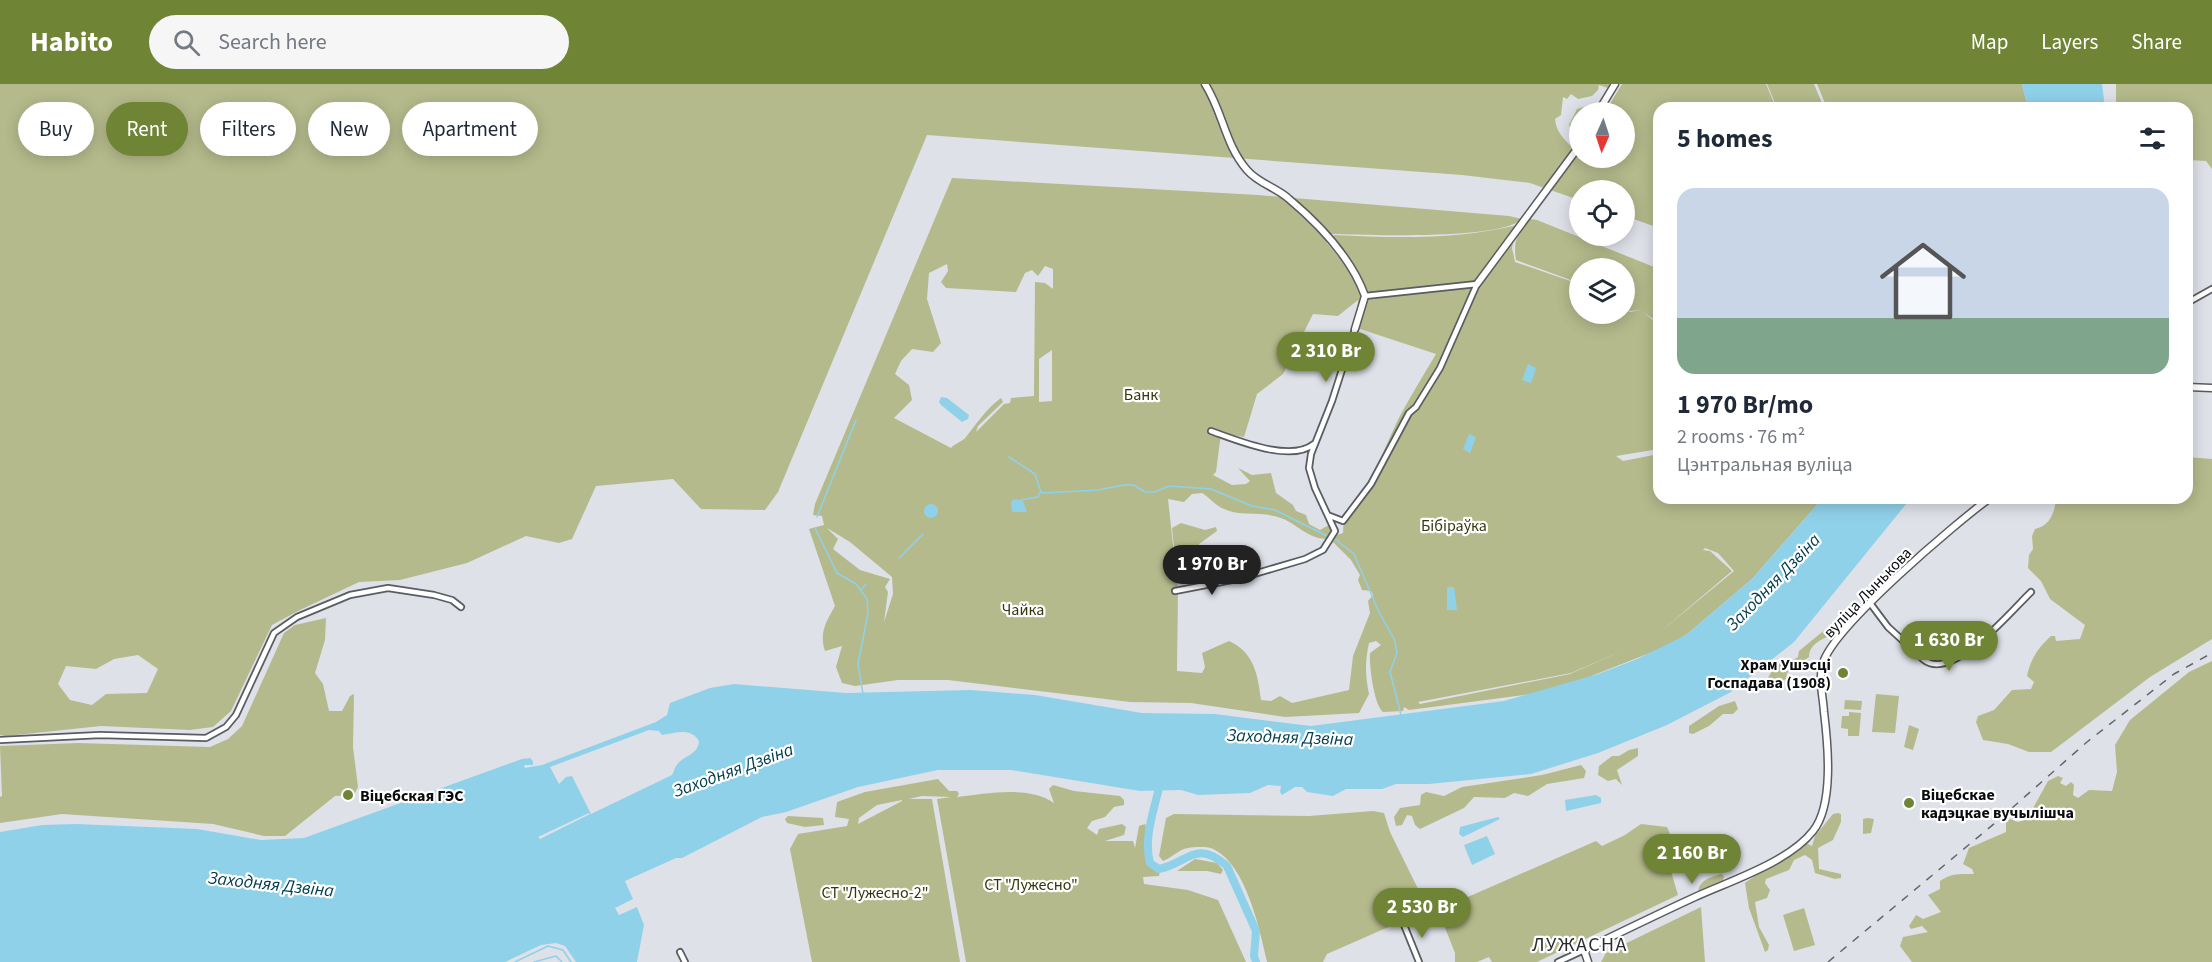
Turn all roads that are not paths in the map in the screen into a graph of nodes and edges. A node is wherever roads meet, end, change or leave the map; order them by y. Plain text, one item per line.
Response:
1 (1205, 84) edge
2 (1615, 84) edge
3 (1604, 102) edge
4 (1569, 160) edge
5 (1477, 284) junction
6 (2212, 289) edge
7 (1365, 296) junction
8 (2193, 300) edge
9 (1355, 329) joint
10 (2193, 387) edge
11 (2212, 388) edge
12 (1211, 431) dead end
13 (1317, 443) junction
14 (1982, 504) edge
15 (1330, 516) junction
16 (1343, 521) junction
17 (1335, 531) junction
18 (1175, 591) dead end
19 (2031, 592) dead end
20 (1870, 603) junction
21 (461, 607) dead end
22 (0, 740) edge
23 (1404, 925) dead end
24 (1584, 950) junction
25 (680, 952) dead end
26 (685, 962) edge
27 (1419, 962) edge
28 (1558, 962) edge
29 (1588, 962) edge

1 - 7 street
2 - 3 street
4 - 5 street
5 - 7 street
5 - 16 street
6 - 8 street
7 - 9 street
9 - 13 street
10 - 11 street
12 - 13 street
13 - 15 street
14 - 20 street, вуліца Лынькова
15 - 16 street
15 - 17 street
16 - 17 street
17 - 18 street
19 - 20 street
20 - 24 street, вуліца Лынькова
21 - 22 street
23 - 27 street
24 - 28 street
24 - 29 street
25 - 26 street

